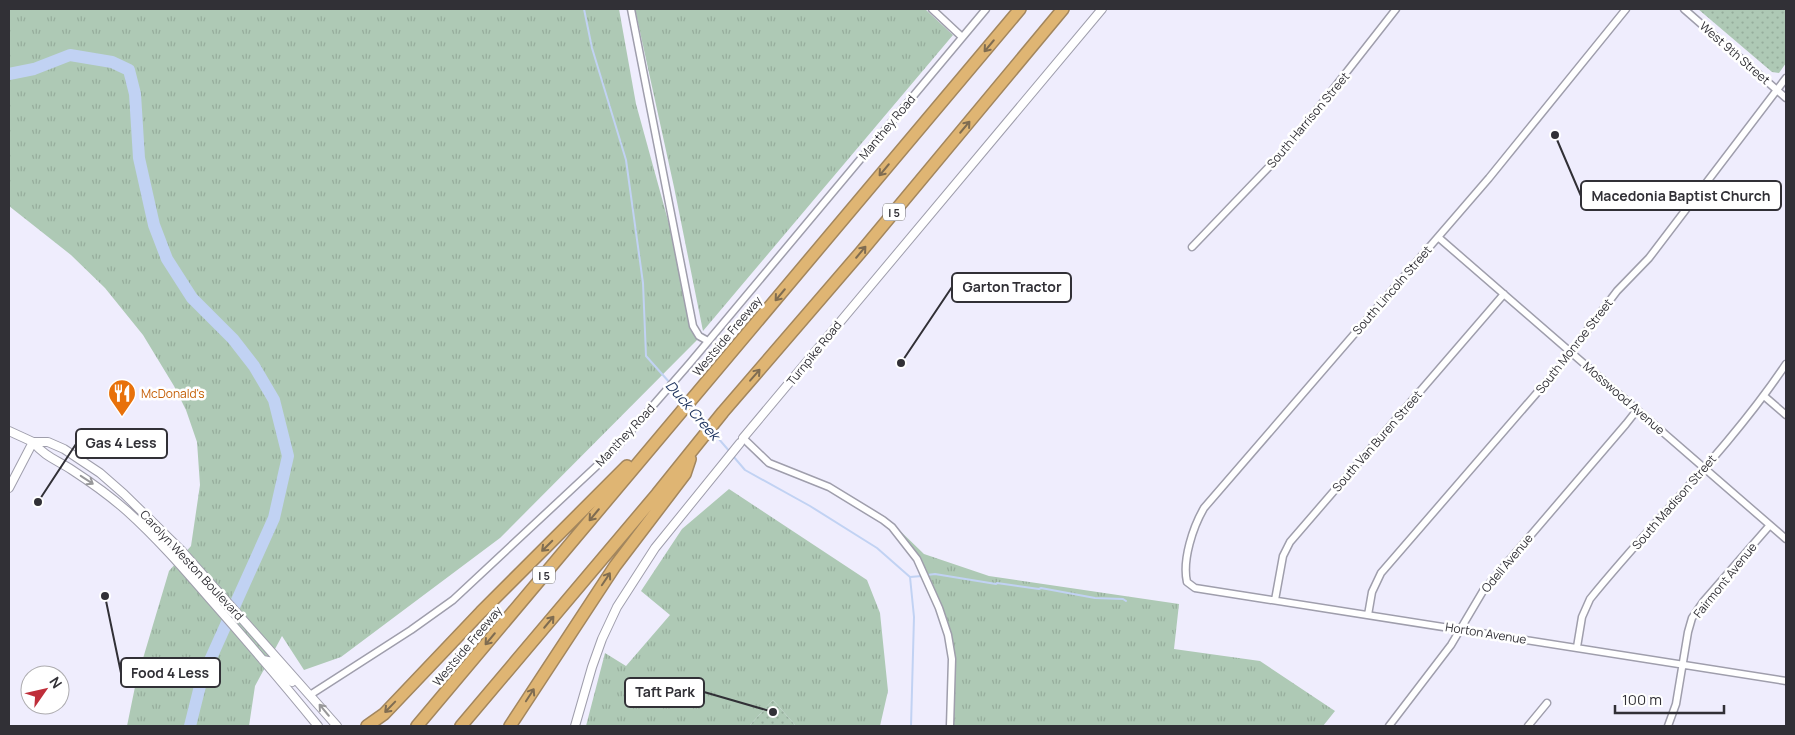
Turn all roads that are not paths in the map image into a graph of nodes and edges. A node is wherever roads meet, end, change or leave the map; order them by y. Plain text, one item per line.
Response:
1 (631, 9) edge
2 (932, 9) edge
3 (986, 9) edge
4 (1020, 9) edge
5 (1063, 9) edge
6 (1102, 9) edge
7 (1396, 9) edge
8 (1626, 9) edge
9 (1684, 9) edge
10 (962, 38) junction
11 (1786, 78) edge
12 (1777, 90) junction
13 (1786, 98) edge
14 (1438, 237) junction
15 (1192, 247) dead end
16 (1504, 294) junction
17 (708, 341) junction
18 (1571, 352) junction
19 (1786, 364) edge
20 (1764, 396) junction
21 (1637, 410) junction
22 (1786, 415) edge
23 (9, 431) edge
24 (742, 441) junction
25 (33, 442) junction
26 (693, 450) junction
27 (646, 454) junction
28 (1704, 468) junction
29 (9, 488) edge
30 (1770, 526) junction
31 (1786, 540) edge
32 (1187, 582) joint
33 (1276, 600) junction
34 (1368, 614) junction
35 (1461, 629) junction
36 (1577, 647) junction
37 (264, 660) junction
38 (1682, 664) junction
39 (1786, 680) edge
40 (310, 694) junction
41 (1547, 703) dead end
42 (318, 726) edge
43 (337, 726) edge
44 (367, 726) edge
45 (417, 726) edge
46 (460, 726) edge
47 (510, 726) edge
48 (575, 726) edge
49 (950, 726) edge
50 (1388, 726) edge
51 (1528, 726) edge
52 (1668, 726) edge

1 - 17 street
2 - 10 street
3 - 10 street, Manthey Road
4 -> 27 highway, Westside Freeway / I 5
26 -> 5 highway, I 5
6 - 24 street, Turnpike Road
7 - 15 street, South Harrison Street
8 - 14 street, South Lincoln Street
9 - 12 street, West 9th Street
10 - 17 street, Manthey Road
11 - 12 street, South Monroe Street
12 - 13 street, West 9th Street
12 - 18 street, South Monroe Street
14 - 16 street, Mosswood Avenue
14 - 32 street, South Lincoln Street
16 - 18 street, Mosswood Avenue
16 - 33 street, South Van Buren Street
17 - 40 street, Manthey Road
18 - 21 street, Mosswood Avenue
18 - 34 street, South Monroe Street
19 - 20 street, South Madison Street
20 - 22 street
20 - 28 street, South Madison Street
21 - 28 street, Mosswood Avenue
21 - 35 street, Odell Avenue
23 - 25 street, Carolyn Weston Boulevard
24 - 48 street, Turnpike Road
24 - 49 street
25 - 29 street
25 -> 37 street, Carolyn Weston Boulevard
25 - 40 street, Carolyn Weston Boulevard
46 -> 26 highway, I 5
47 -> 26 highway
27 -> 44 highway
27 -> 45 highway, Westside Freeway / I 5
28 - 30 street, Mosswood Avenue
28 - 36 street, South Madison Street
30 - 31 street, Mosswood Avenue
30 - 38 street, Fairmont Avenue
32 - 33 street, Horton Avenue
33 - 34 street, Horton Avenue
34 - 35 street, Horton Avenue
35 - 36 street, Horton Avenue
35 - 50 street, Odell Avenue
36 - 38 street, Horton Avenue
37 - 40 street
37 - 42 street, Carolyn Weston Boulevard
38 - 39 street, Horton Avenue
38 - 52 street, Fairmont Avenue
43 -> 40 street
41 - 51 street

